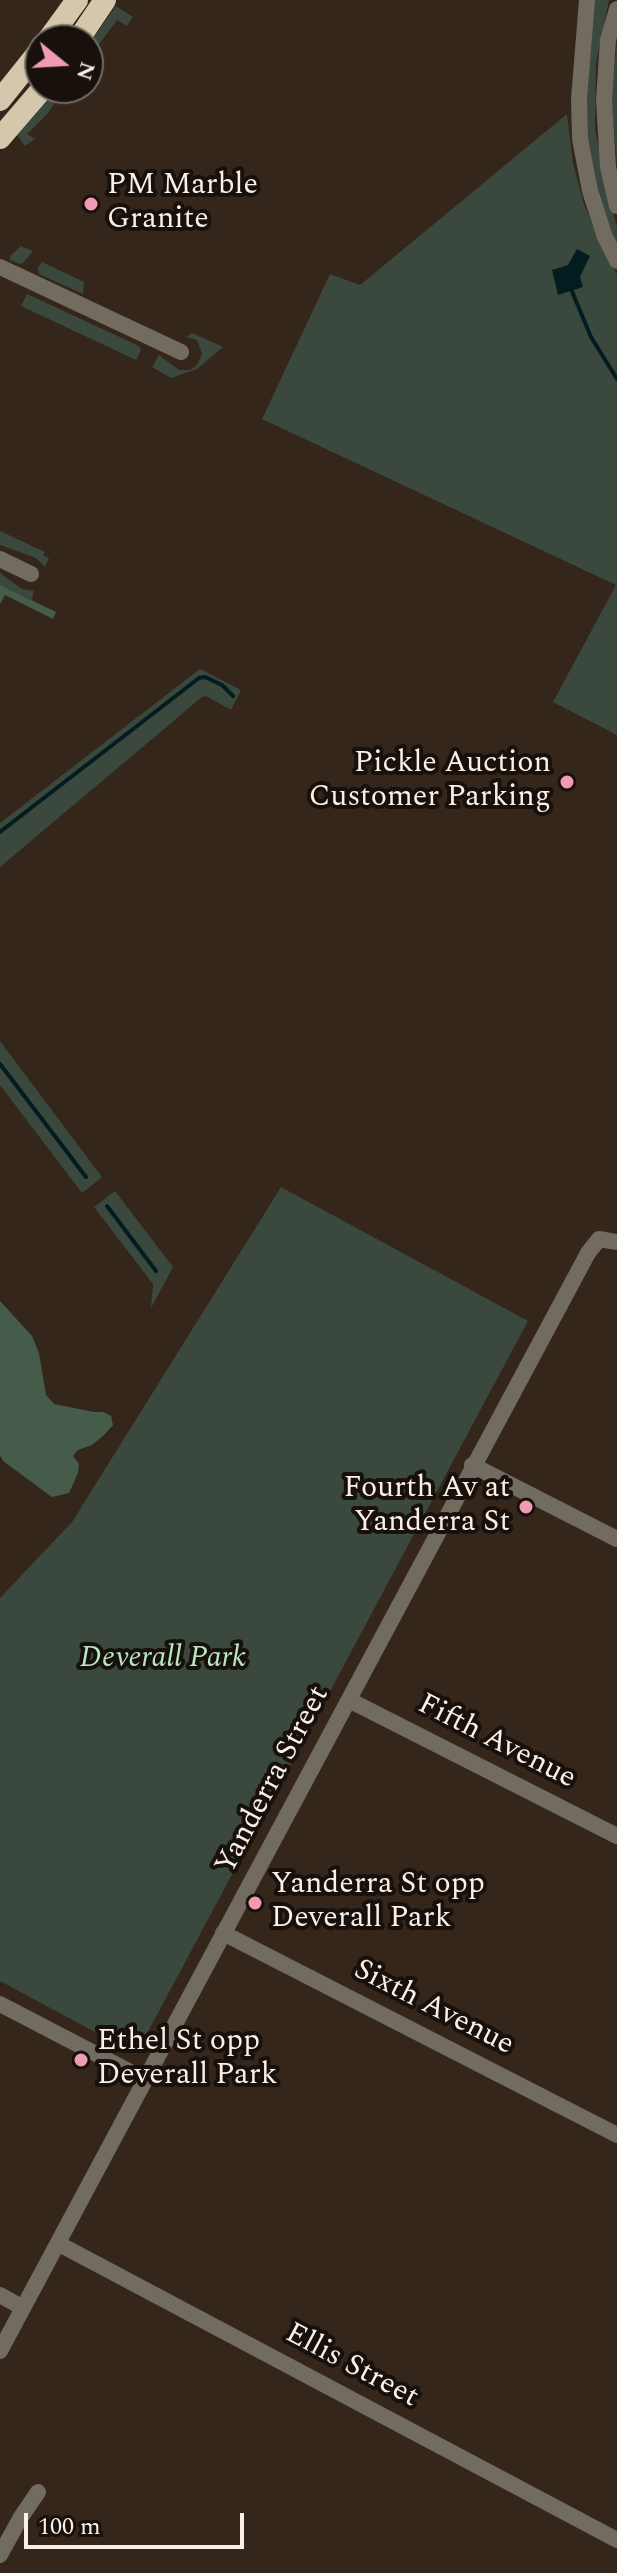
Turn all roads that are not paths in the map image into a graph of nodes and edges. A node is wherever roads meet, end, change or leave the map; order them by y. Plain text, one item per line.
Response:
1 (77, 0) edge
2 (105, 0) edge
3 (587, 0) edge
4 (617, 9) edge
5 (60, 24) edge
6 (89, 24) edge
7 (24, 70) edge
8 (0, 100) edge
9 (29, 104) edge
10 (0, 138) edge
11 (617, 206) edge
12 (617, 261) edge
13 (0, 267) edge
14 (181, 352) dead end
15 (0, 559) edge
16 (31, 574) dead end
17 (617, 1242) edge
18 (472, 1465) junction
19 (617, 1539) edge
20 (349, 1700) junction
21 (617, 1836) edge
22 (223, 1933) junction
23 (0, 2004) edge
24 (146, 2080) junction
25 (617, 2135) edge
26 (59, 2244) junction
27 (0, 2295) edge
28 (23, 2308) junction
29 (0, 2351) edge
30 (38, 2492) dead end
31 (617, 2540) edge
32 (0, 2555) edge

1 - 5 highway
2 - 6 highway
3 - 12 street
4 - 11 street
7 - 8 highway
9 - 10 highway
13 - 14 street
15 - 16 street
17 - 18 street, Yanderra Street
18 - 19 street
18 - 20 street, Yanderra Street
20 - 21 street, Fifth Avenue
20 - 22 street, Yanderra Street
22 - 24 street, Yanderra Street
22 - 25 street, Sixth Avenue
23 - 24 street
24 - 26 street, Yanderra Street
26 - 28 street, Yanderra Street
26 - 31 street, Ellis Street
27 - 28 street
28 - 29 street, Yanderra Street
30 - 32 street

